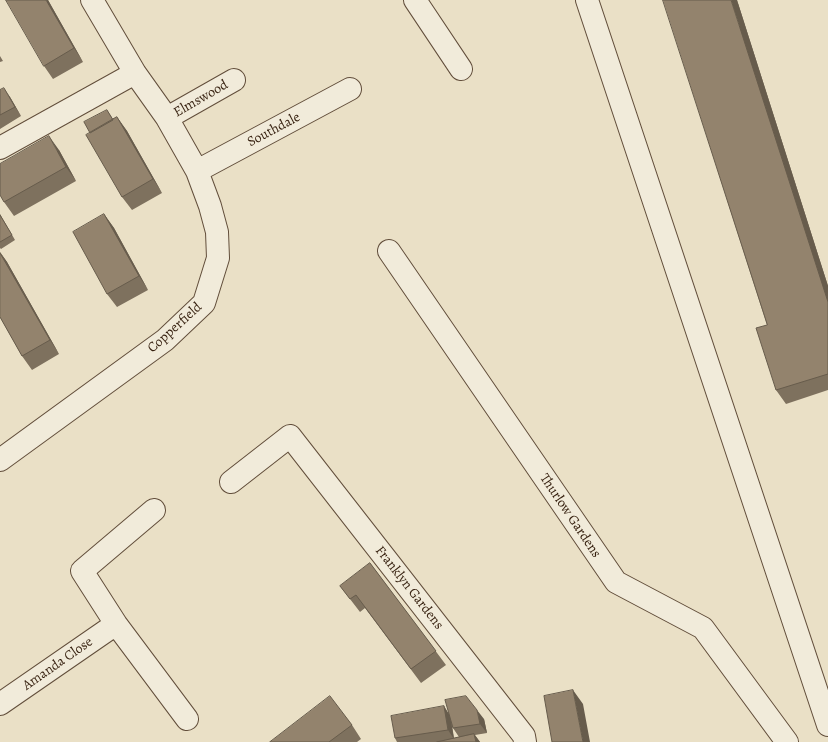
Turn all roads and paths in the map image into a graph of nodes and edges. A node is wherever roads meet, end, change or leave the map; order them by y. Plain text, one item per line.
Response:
1 (92, 0) edge
2 (416, 0) edge
3 (587, 0) edge
4 (461, 69) dead end
5 (136, 73) junction
6 (234, 80) dead end
7 (350, 90) dead end
8 (167, 118) junction
9 (0, 148) edge
10 (197, 171) junction
11 (389, 251) dead end
12 (0, 460) edge
13 (231, 482) dead end
14 (154, 510) dead end
15 (116, 624) junction
16 (0, 704) edge
17 (187, 719) dead end
18 (828, 725) edge
19 (525, 742) edge
20 (787, 742) edge

1 - 5 street, Copperfield
2 - 4 street
3 - 18 street
5 - 8 street, Copperfield
5 - 9 street
6 - 8 street, Elmswood
7 - 10 street, Southdale
8 - 10 street, Copperfield
10 - 12 street, Copperfield
11 - 20 street, Thurlow Gardens
13 - 19 street, Franklyn Gardens
14 - 15 street
15 - 16 street, Amanda Close
15 - 17 street

